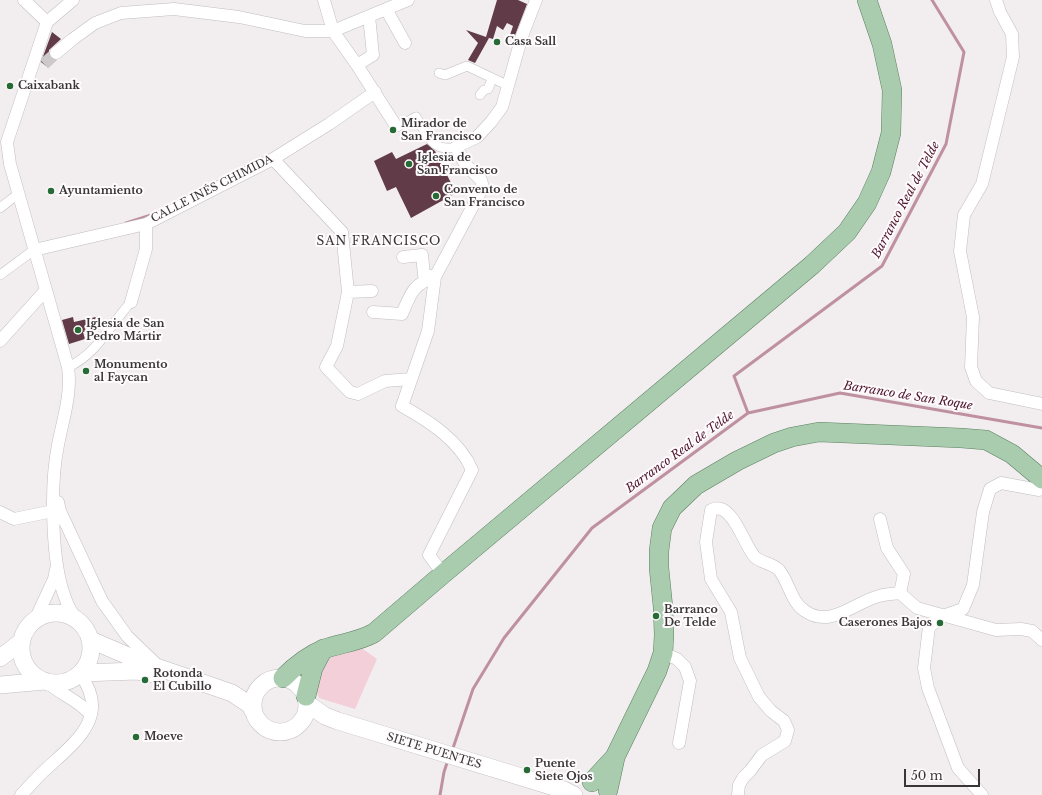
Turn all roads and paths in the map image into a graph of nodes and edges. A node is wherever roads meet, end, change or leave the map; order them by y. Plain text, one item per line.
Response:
1 (24, 0) edge
2 (73, 0) edge
3 (324, 0) edge
4 (408, 0) edge
5 (536, 0) edge
6 (867, 0) edge
7 (996, 0) edge
8 (386, 9) junction
9 (369, 16) junction
10 (47, 22) junction
11 (333, 31) junction
12 (405, 43) dead end
13 (56, 53) tunnel mouth
14 (44, 64) tunnel mouth
15 (357, 64) junction
16 (32, 69) junction
17 (439, 73) dead end
18 (492, 79) junction
19 (507, 85) junction
20 (375, 92) junction
21 (480, 95) dead end
22 (394, 123) joint
23 (456, 146) junction
24 (273, 159) junction
25 (18, 194) junction
26 (0, 208) edge
27 (146, 224) junction
28 (34, 252) junction
29 (403, 257) dead end
30 (0, 275) edge
31 (435, 276) junction
32 (45, 291) junction
33 (372, 291) dead end
34 (348, 292) junction
35 (131, 302) joint
36 (373, 312) dead end
37 (0, 341) edge
38 (68, 367) junction
39 (411, 380) junction
40 (1042, 404) edge
41 (1042, 479) edge
42 (54, 485) junction
43 (1042, 488) edge
44 (54, 511) junction
45 (0, 512) edge
46 (880, 519) dead end
47 (57, 566) junction
48 (443, 574) junction
49 (900, 593) junction
50 (943, 616) junction
51 (76, 619) junction
52 (35, 620) junction
53 (91, 640) junction
54 (1042, 640) edge
55 (22, 641) junction
56 (323, 649) junction
57 (663, 654) junction
58 (0, 658) edge
59 (161, 668) junction
60 (80, 674) junction
61 (178, 675) junction
62 (275, 680) junction
63 (46, 682) junction
64 (0, 685) edge
65 (220, 688) junction
66 (307, 700) junction
67 (253, 711) junction
68 (91, 714) junction
69 (338, 721) junction
70 (299, 725) junction
71 (679, 743) dead end
72 (596, 789) edge
73 (569, 792) edge
74 (22, 795) edge
75 (738, 795) edge
76 (982, 795) edge

1 - 10 street
2 - 10 street
3 - 11 street
4 - 8 street
5 - 19 street
6 - 48 main road
7 - 40 street
8 - 9 street
8 - 12 street
9 - 11 street
9 - 15 street
10 - 16 street
11 - 13 street
11 - 15 street
14 - 16 street
15 - 20 street
16 - 25 street
17 - 18 street
18 - 19 street
18 - 21 street
19 - 23 street
20 - 22 street
20 - 24 street, CALLE INÉS CHIMIDA
22 - 23 street
23 - 31 street
24 - 27 street, CALLE INÉS CHIMIDA
24 - 34 street
25 - 26 street
25 - 28 street
27 - 28 street, CALLE INÉS CHIMIDA
27 - 35 street
28 - 30 street
28 - 32 street
29 - 31 street
31 - 36 street
31 - 39 street
32 - 37 street
32 - 38 street
33 - 34 street
34 - 39 street
35 - 38 street
38 - 42 street
39 - 48 street
41 - 57 main road
42 - 44 street
42 - 59 street
43 - 50 street
44 - 45 street
44 - 47 street
46 - 49 street
47 - 51 street
47 - 52 street
48 - 56 main road
49 - 50 street
49 - 75 street
50 - 54 street
50 - 76 street
51 - 52 main road
51 - 53 main road
52 - 55 main road
53 - 59 main road
53 - 60 main road
55 - 58 main road
55 - 63 main road
56 - 62 main road
56 - 66 main road
57 - 71 street
57 - 72 main road
59 - 61 main road
60 - 61 main road
60 - 63 main road
60 - 68 street
61 - 65 main road
62 - 65 main road
62 - 66 main road
62 - 67 main road
63 - 64 main road
63 - 68 street
65 - 67 main road
66 - 69 main road, SIETE PUENTES
66 - 70 main road
67 - 70 main road
68 - 74 street
69 - 70 main road
69 - 73 main road, SIETE PUENTES
72 - 73 main road

